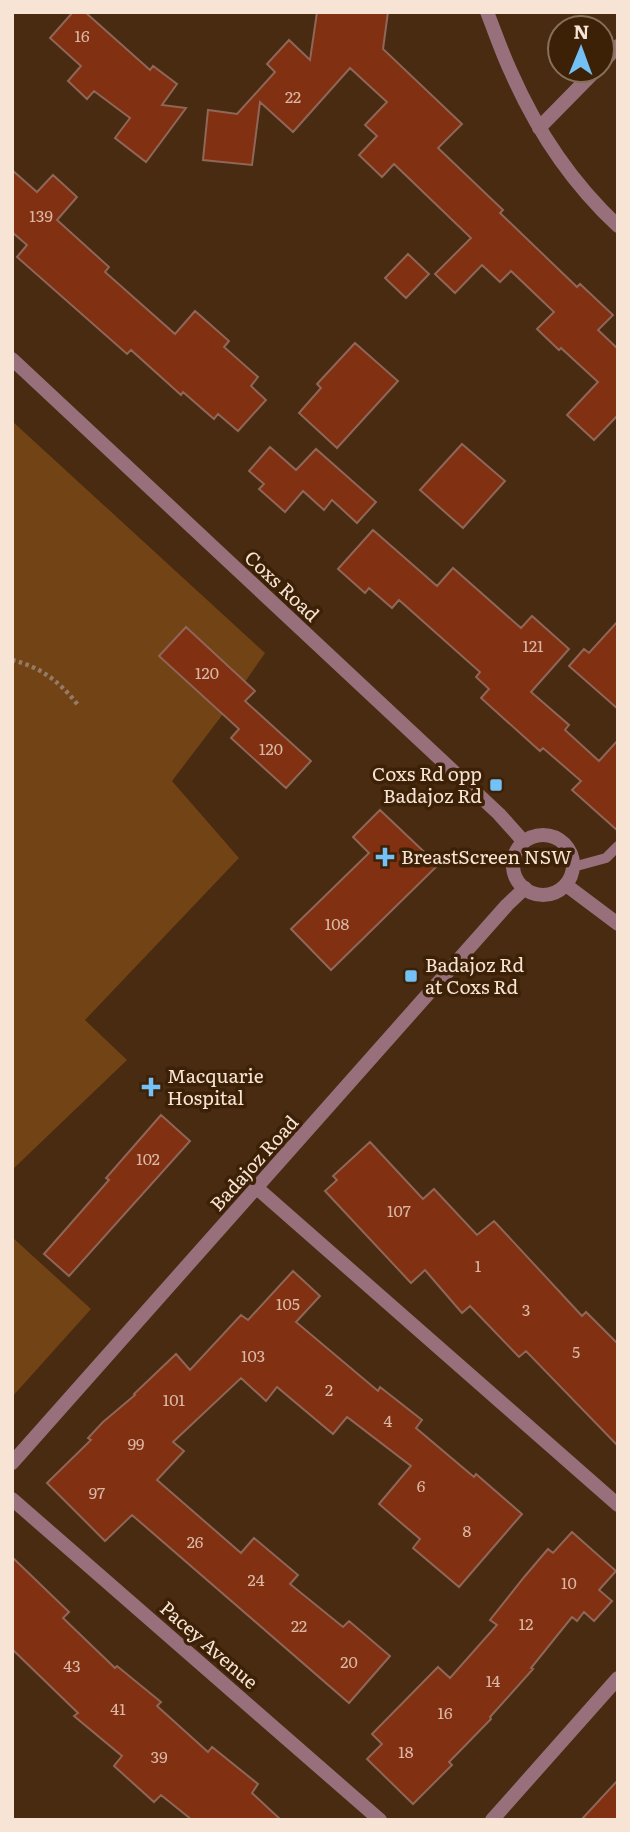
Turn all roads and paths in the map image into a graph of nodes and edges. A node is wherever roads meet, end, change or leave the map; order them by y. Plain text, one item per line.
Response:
1 (487, 12) edge
2 (582, 84) edge
3 (539, 128) junction
4 (618, 226) edge
5 (12, 359) edge
6 (12, 660) edge
7 (78, 705) dead end
8 (524, 842) junction
9 (618, 846) edge
10 (573, 867) junction
11 (566, 885) junction
12 (525, 888) junction
13 (618, 924) edge
14 (257, 1188) junction
15 (12, 1463) edge
16 (12, 1499) edge
17 (618, 1505) edge
18 (618, 1678) edge
19 (380, 1820) edge
20 (492, 1820) edge

1 - 3 street
2 - 3 street
3 - 4 street
5 - 8 street, Coxs Road
6 - 7 path
8 - 10 street
8 - 12 street
9 - 10 lane
10 - 11 street
11 - 12 street
11 - 13 street
12 - 14 street, Badajoz Road
14 - 15 street, Badajoz Road
14 - 17 street
16 - 19 street, Pacey Avenue
18 - 20 street

